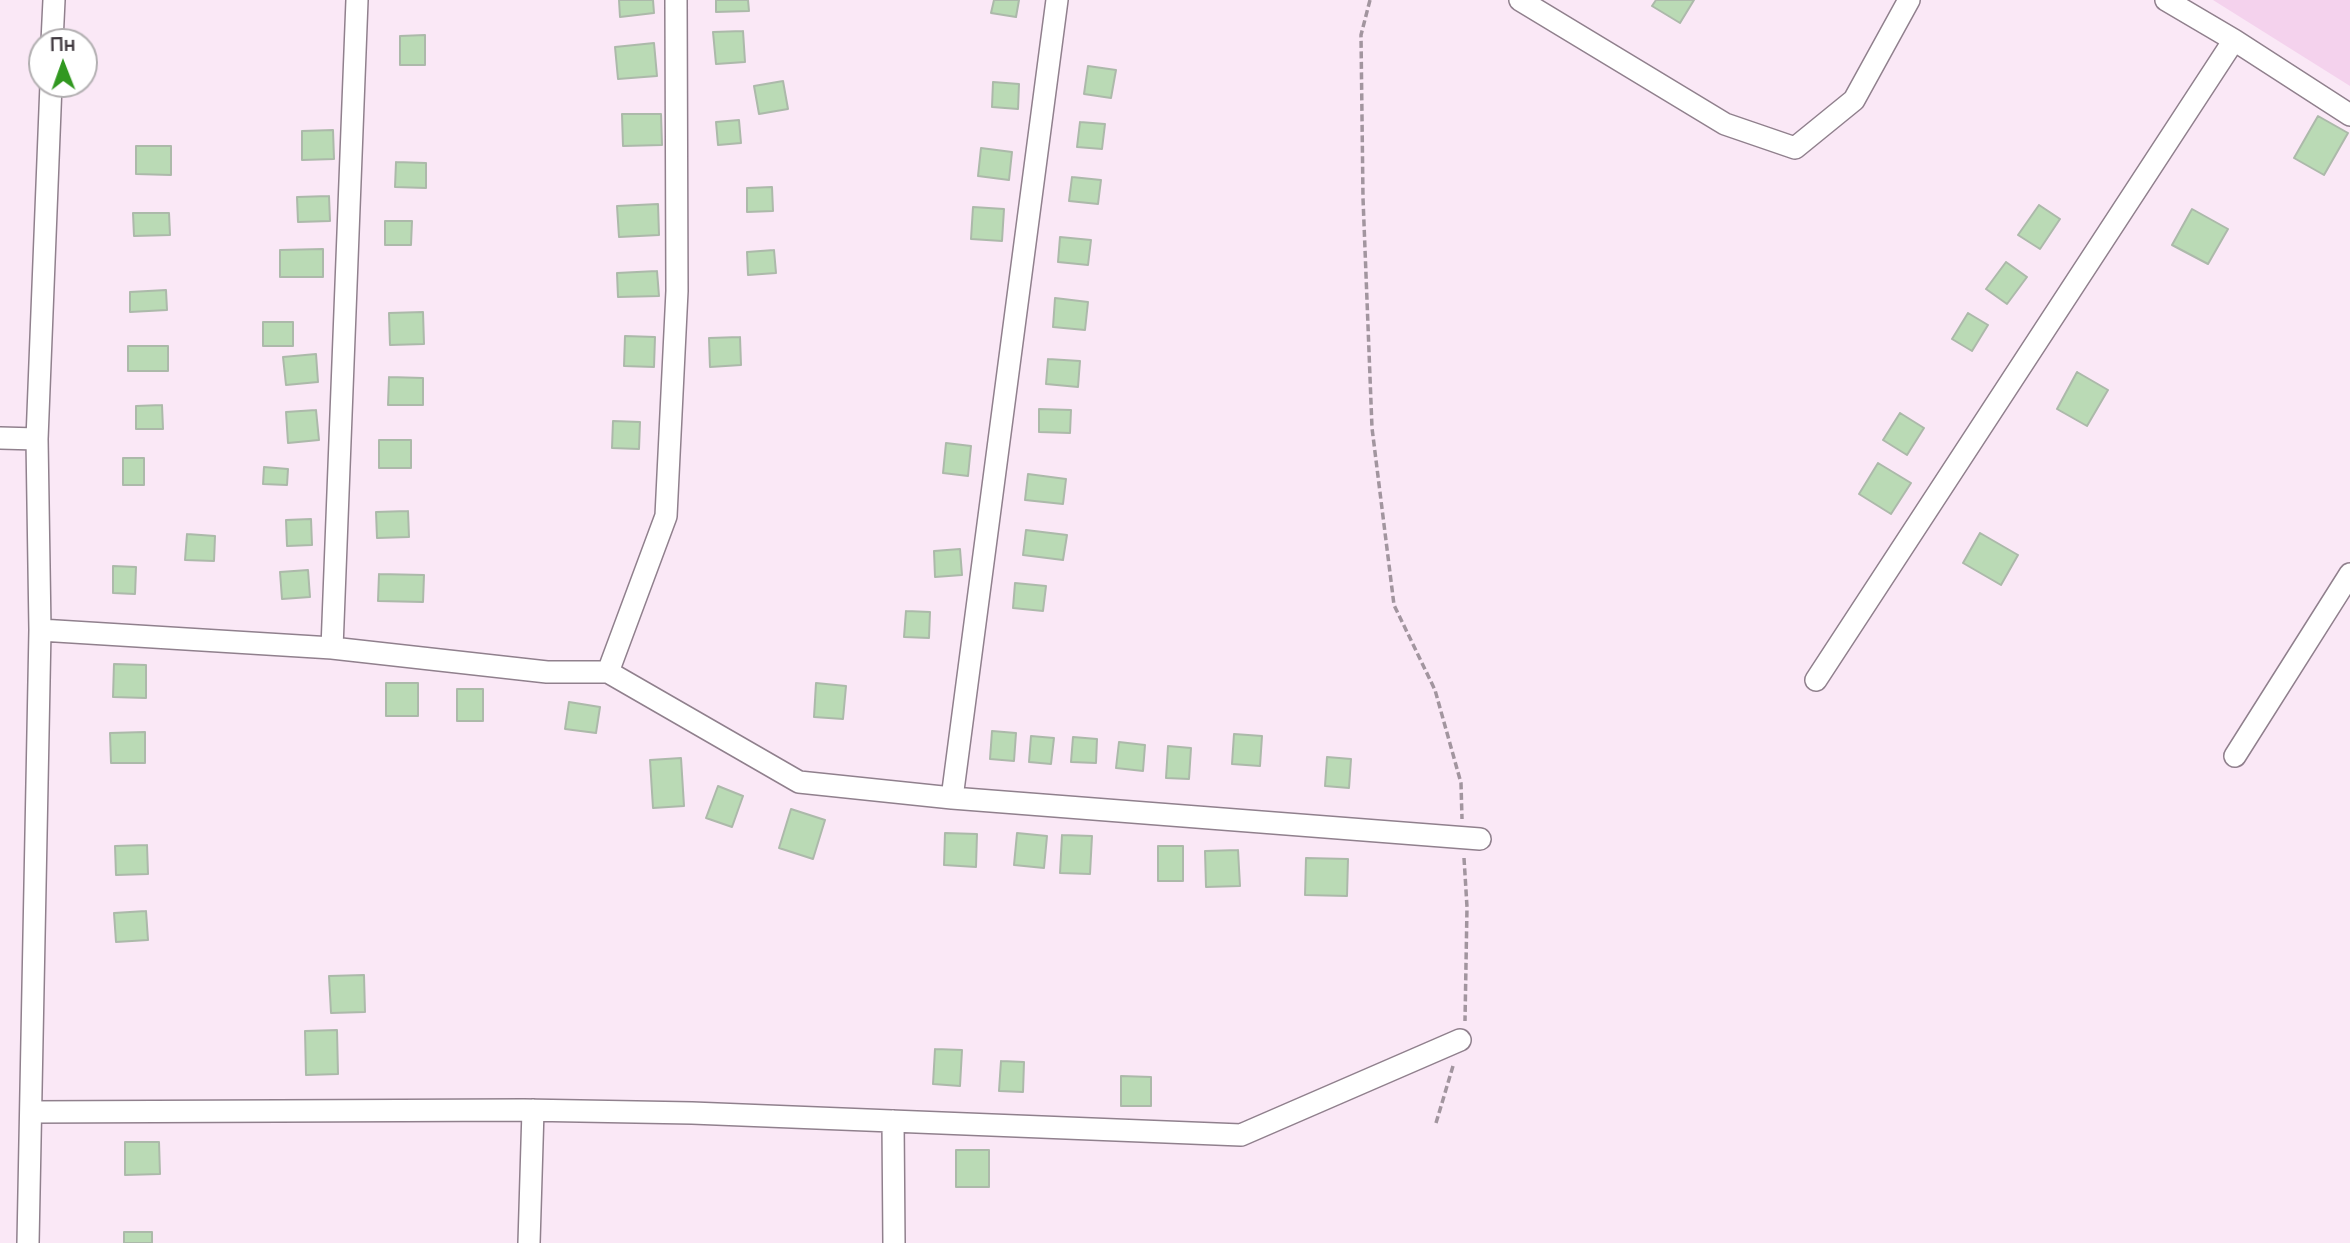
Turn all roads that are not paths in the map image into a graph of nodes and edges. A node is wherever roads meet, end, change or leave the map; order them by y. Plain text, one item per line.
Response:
1 (54, 0) edge
2 (357, 0) edge
3 (676, 0) edge
4 (1057, 0) edge
5 (1520, 0) edge
6 (1909, 0) edge
7 (2166, 0) edge
8 (53, 28) edge
9 (2234, 40) junction
10 (50, 98) edge
11 (2350, 115) edge
12 (0, 438) edge
13 (37, 439) junction
14 (2350, 573) edge
15 (40, 630) junction
16 (332, 648) junction
17 (608, 672) junction
18 (1816, 680) dead end
19 (2235, 756) dead end
20 (952, 798) junction
21 (1471, 838) road end
22 (1460, 1040) road end
23 (533, 1110) junction
24 (32, 1112) junction
25 (893, 1121) junction
26 (28, 1243) edge
27 (529, 1243) edge
28 (894, 1243) edge

1 - 8 street
2 - 16 street
3 - 17 street
4 - 20 street
5 - 6 street
7 - 9 street
9 - 11 street
9 - 18 street
10 - 13 street
12 - 13 street
13 - 15 street
14 - 19 street
15 - 16 street
15 - 24 street
16 - 17 street
17 - 20 street
20 - 21 street
22 - 25 street
23 - 24 street
23 - 25 street
23 - 27 street
24 - 26 street
25 - 28 street

